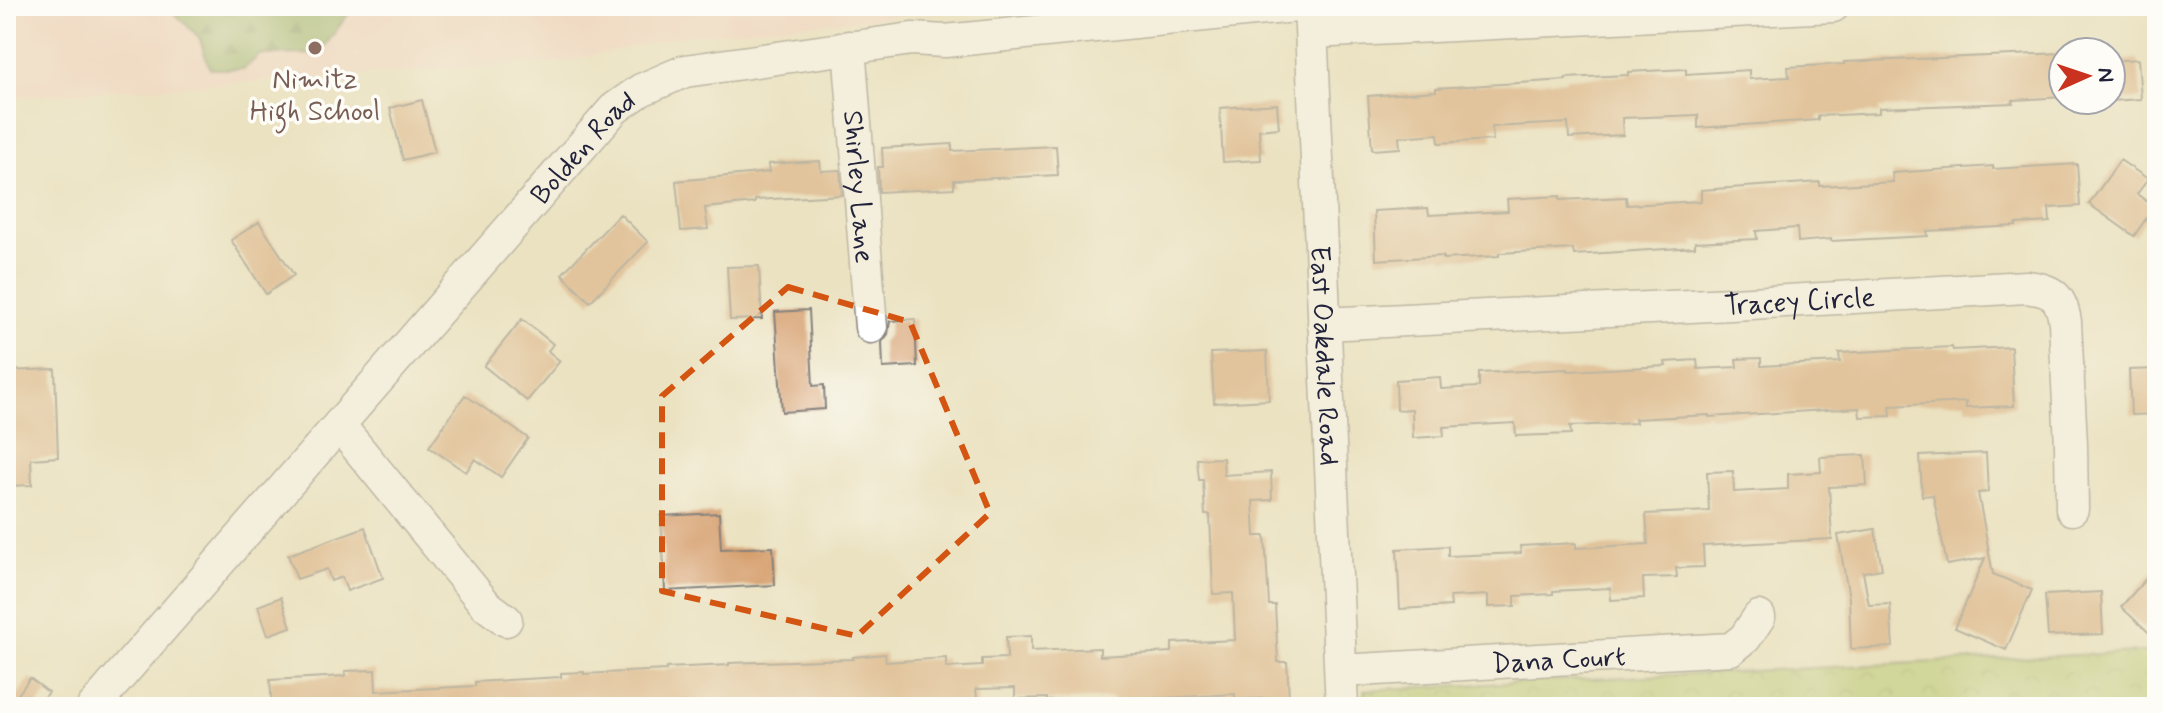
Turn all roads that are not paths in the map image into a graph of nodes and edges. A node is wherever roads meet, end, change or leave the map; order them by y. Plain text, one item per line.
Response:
1 (1833, 6) edge
2 (1306, 15) edge
3 (849, 47) junction
4 (1324, 324) junction
5 (871, 327) dead end
6 (339, 425) junction
7 (2072, 509) dead end
8 (1759, 617) dead end
9 (506, 620) dead end
10 (1341, 671) junction
11 (93, 707) edge
12 (1342, 707) edge

1 - 2 street, Bolden Road
2 - 3 street, Bolden Road
2 - 4 street, East Oakdale Road
3 - 5 street, Shirley Lane
3 - 6 street, Bolden Road
4 - 7 street, Tracey Circle
4 - 10 street, East Oakdale Road
6 - 9 street
6 - 11 street, Bolden Road
8 - 10 street, Dana Court
10 - 12 street, East Oakdale Road

